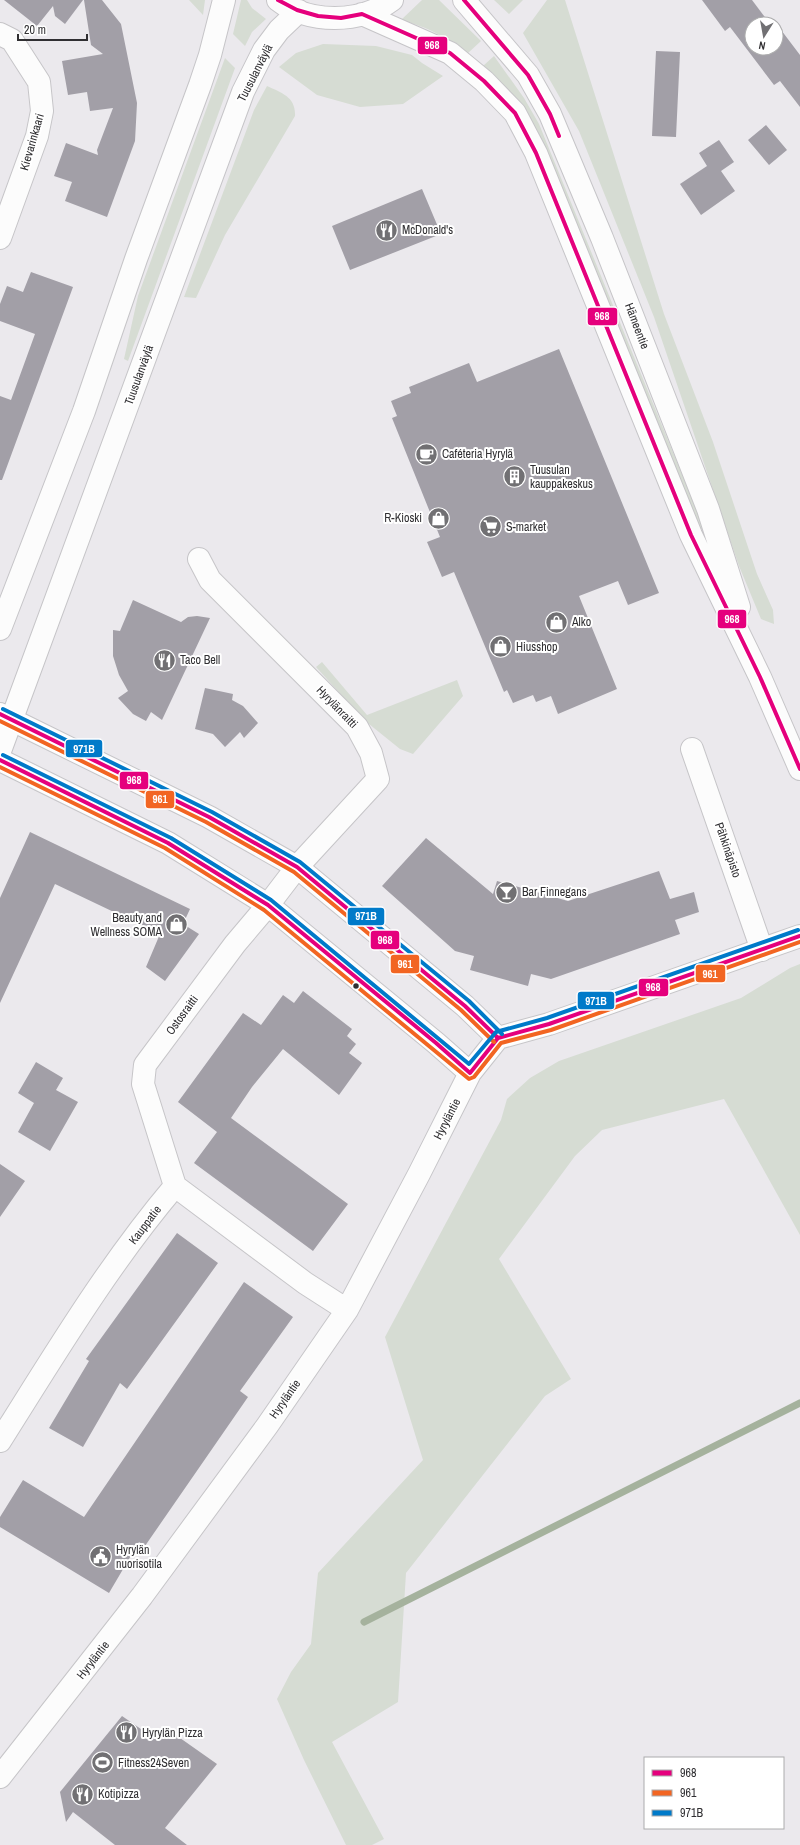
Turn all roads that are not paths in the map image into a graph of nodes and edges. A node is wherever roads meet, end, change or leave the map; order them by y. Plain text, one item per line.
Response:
1 (224, 0) edge
2 (278, 0) edge
3 (392, 0) edge
4 (464, 0) edge
5 (299, 11) junction
6 (362, 14) junction
7 (0, 34) edge
8 (0, 238) edge
9 (199, 559) dead end
10 (0, 629) edge
11 (760, 677) junction
12 (5, 717) edge
13 (692, 749) dead end
14 (0, 751) edge
15 (0, 760) edge
16 (800, 769) edge
17 (297, 866) junction
18 (268, 905) junction
19 (800, 936) edge
20 (762, 950) junction
21 (498, 1038) junction
22 (470, 1073) junction
23 (175, 1186) junction
24 (347, 1310) junction
25 (0, 1441) edge
26 (0, 1777) edge

1 - 10 street
2 - 5 street
3 - 6 street
4 - 11 street, Hämeentie
5 - 6 street
5 - 12 street, Tuusulanväylä
6 - 11 street, Hämeentie
7 - 8 street, Kievarinkaari
9 - 17 street, Hyrylänraitti
11 - 16 street, Hämeentie
12 - 14 street, Tuusulanväylä
12 - 17 street
13 - 20 street, Pähkinäpisto
15 - 18 street
17 - 18 street, Ostosraitti
17 - 21 street
18 - 22 street
18 - 23 street, Ostosraitti
19 - 20 street
20 - 21 street
21 - 22 street, Hyryläntie
22 - 24 street, Hyryläntie
23 - 24 street
23 - 25 street, Kauppatie
24 - 26 street, Hyryläntie

